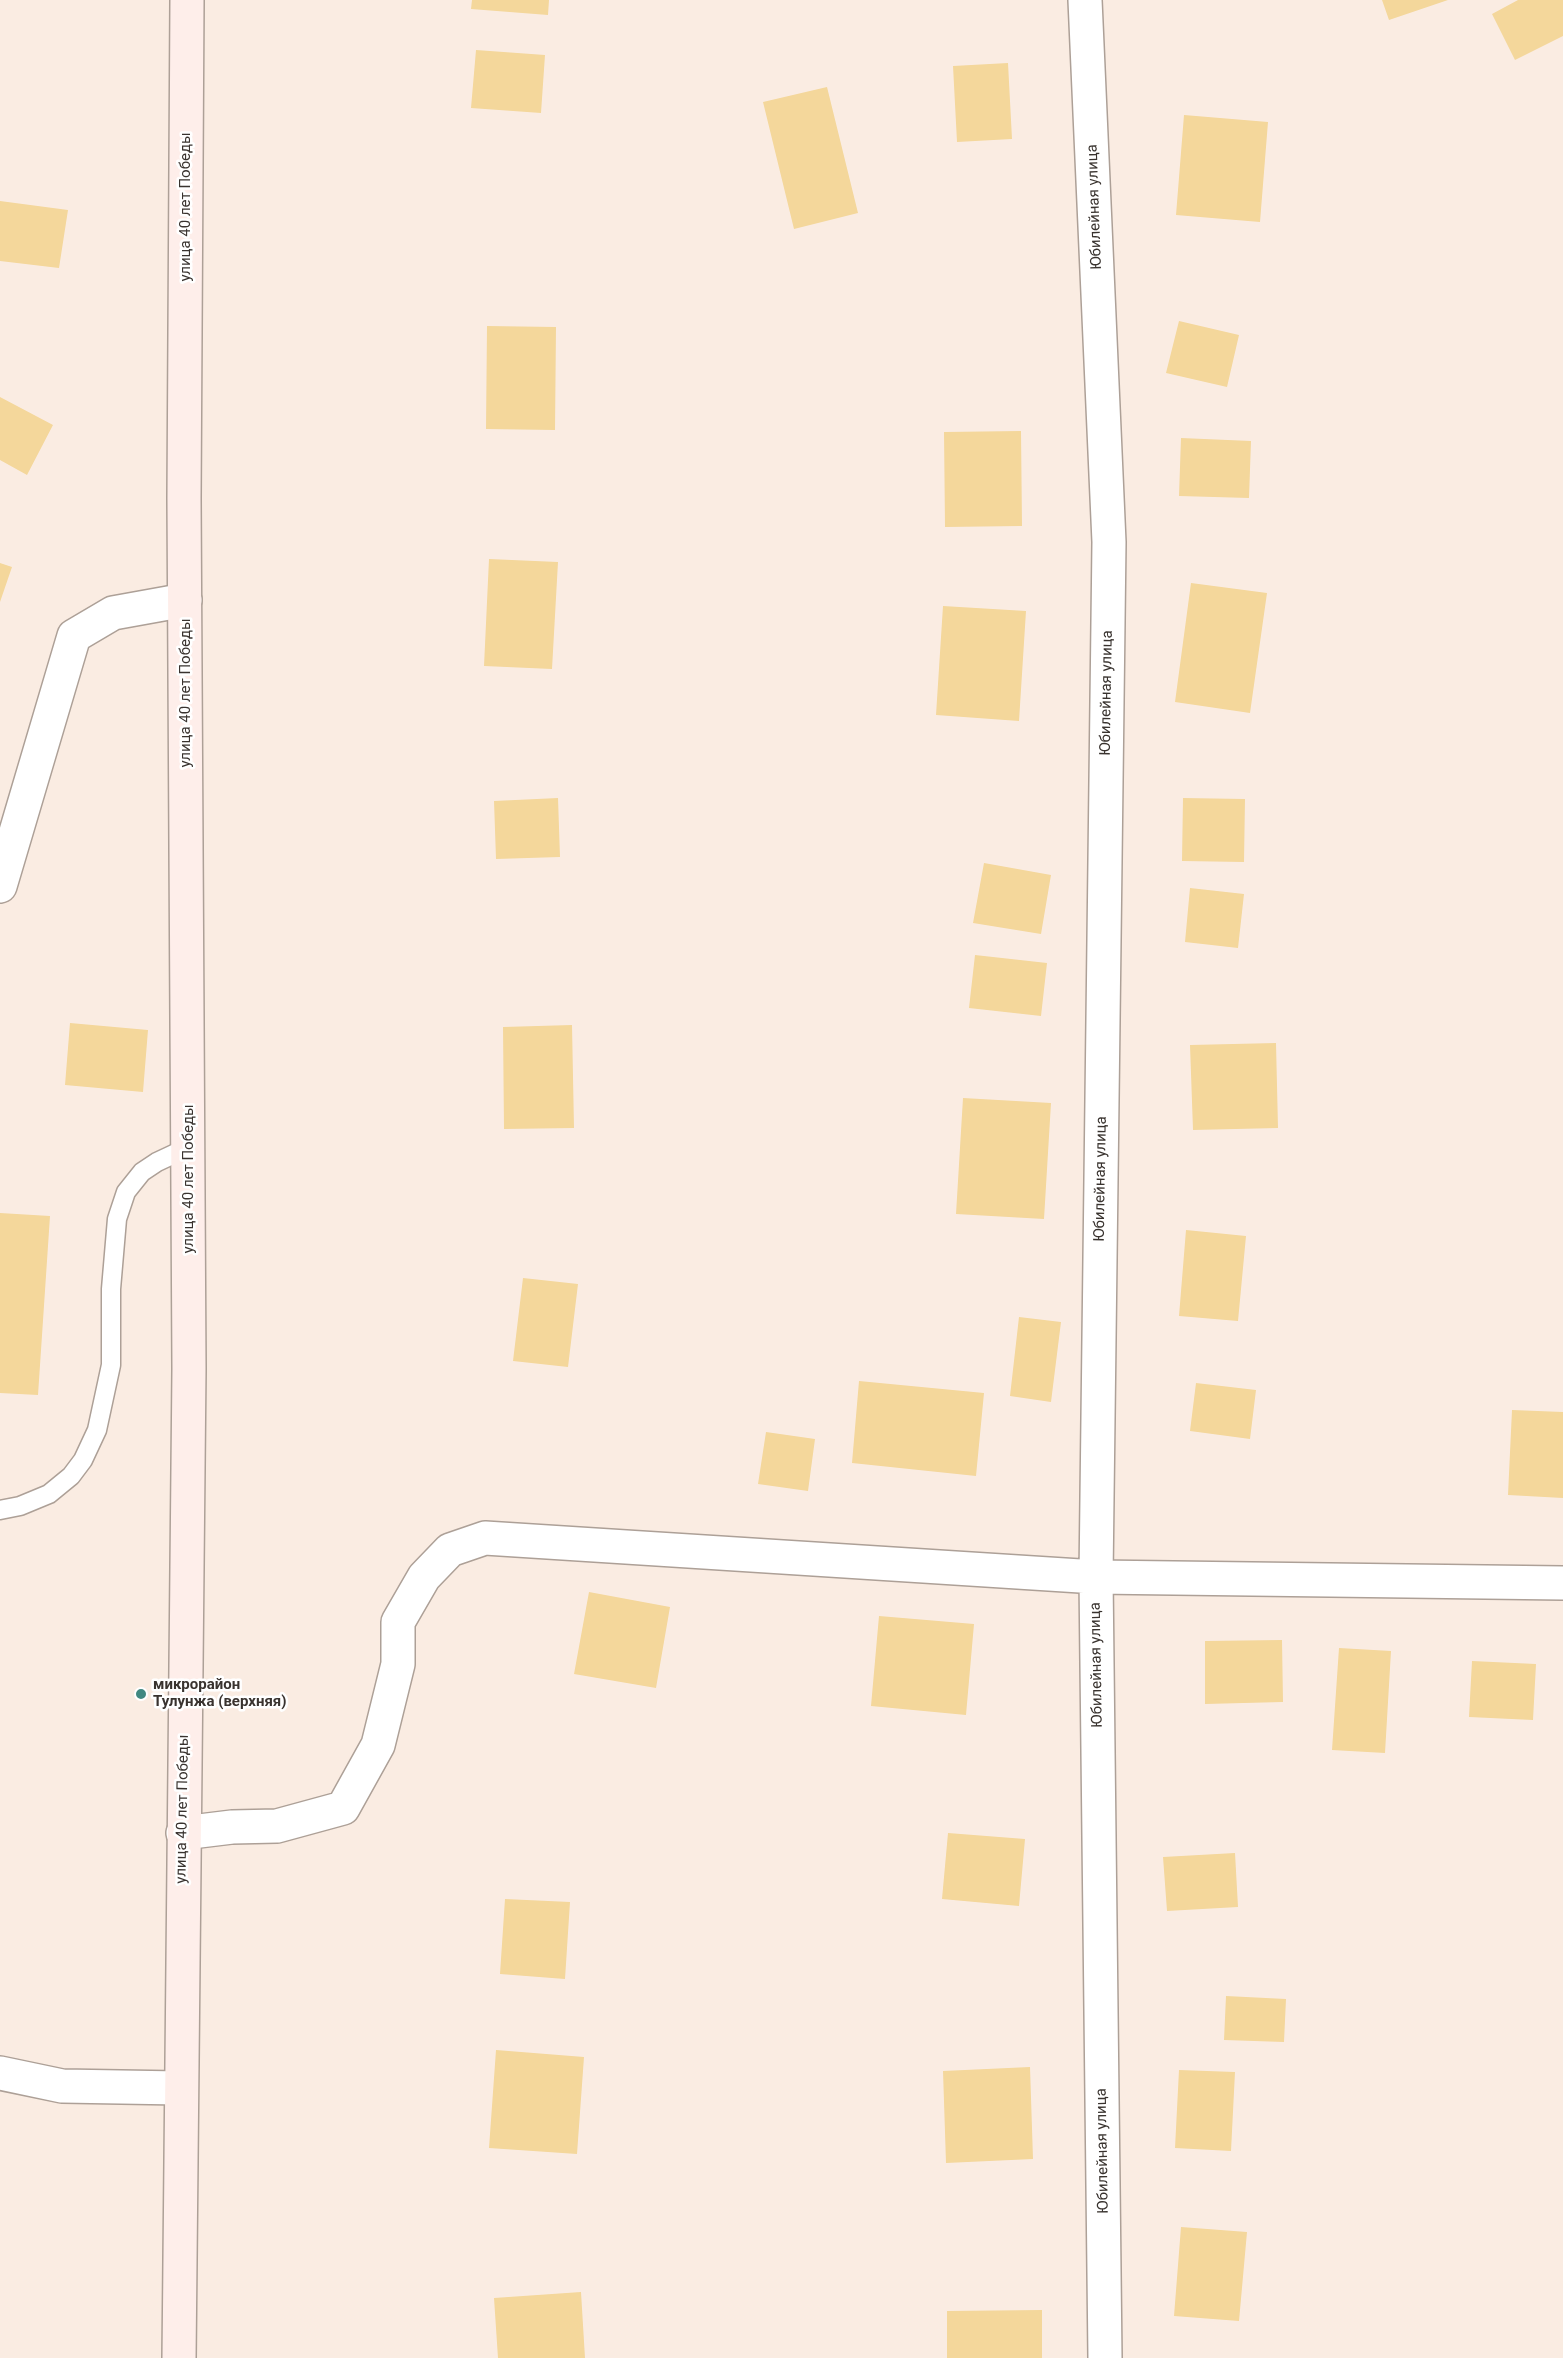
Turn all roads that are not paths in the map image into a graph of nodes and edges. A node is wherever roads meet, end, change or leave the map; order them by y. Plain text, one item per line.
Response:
1 (187, 0) edge
2 (1085, 0) edge
3 (185, 600) junction
4 (0, 886) edge
5 (189, 1147) junction
6 (0, 1510) edge
7 (1096, 1577) junction
8 (1563, 1583) edge
9 (183, 1833) junction
10 (0, 2073) edge
11 (180, 2088) junction
12 (179, 2358) edge
13 (1105, 2358) edge

1 - 3 street, улица 40 лет Победы
2 - 7 street, Юбилейная улица
3 - 4 street
3 - 5 street, улица 40 лет Победы
5 - 6 lane
5 - 9 street, улица 40 лет Победы
7 - 8 street
7 - 9 street
7 - 13 street, Юбилейная улица
9 - 11 street, улица 40 лет Победы
10 - 11 street
11 - 12 street, улица 40 лет Победы

